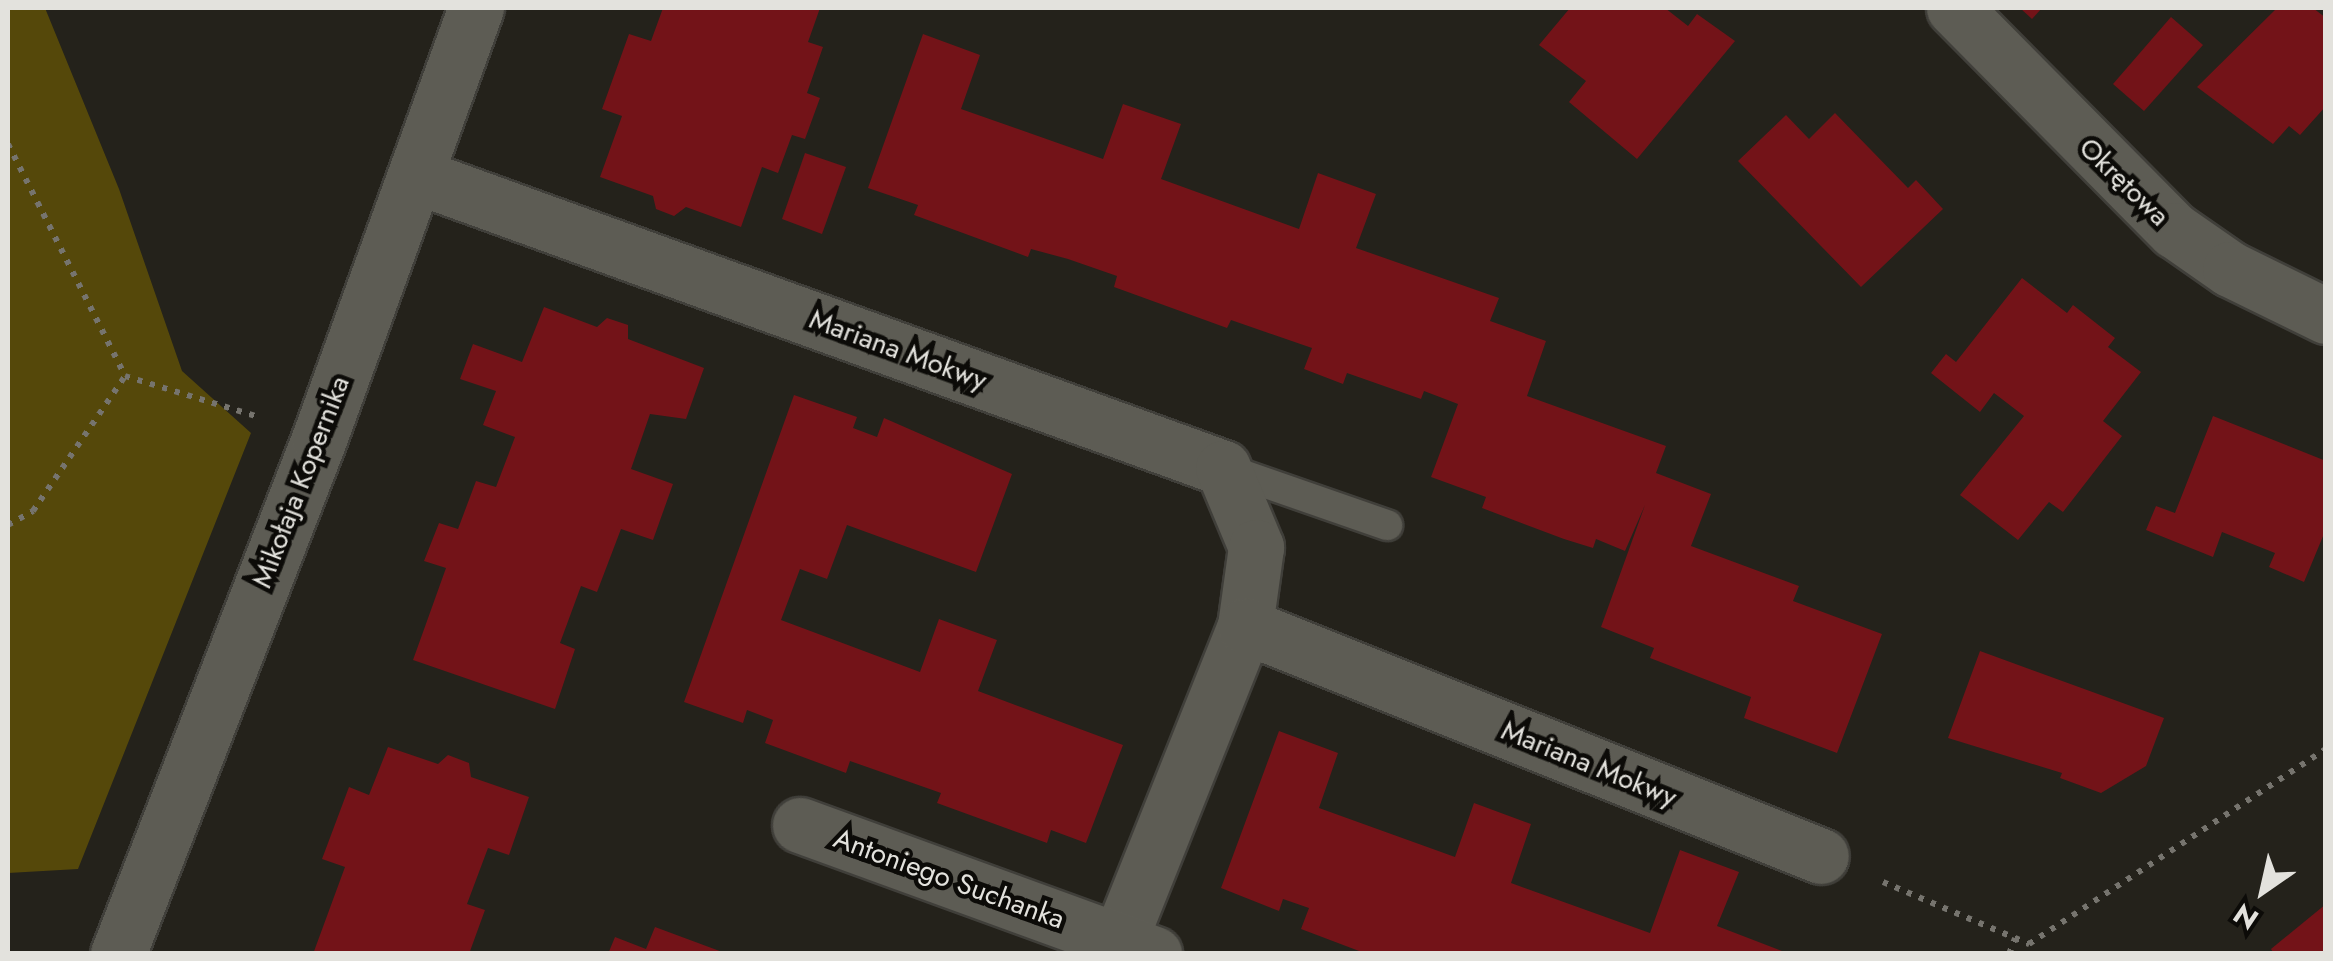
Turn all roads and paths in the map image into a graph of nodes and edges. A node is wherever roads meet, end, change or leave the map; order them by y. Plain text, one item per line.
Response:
1 (476, 8) edge
2 (1954, 8) edge
3 (8, 144) edge
4 (417, 176) junction
5 (2326, 316) edge
6 (125, 376) junction
7 (274, 422) dead end
8 (1223, 468) junction
9 (8, 524) edge
10 (1387, 525) dead end
11 (1245, 626) junction
12 (2326, 750) edge
13 (800, 825) dead end
14 (1820, 856) joint
15 (2015, 938) junction
16 (1129, 949) edge
17 (118, 954) edge
18 (2010, 954) edge

1 - 4 street, Mikołaja Kopernika
2 - 5 street, Okrętowa
3 - 6 path
4 - 8 street, Mariana Mokwy
4 - 17 street, Mikołaja Kopernika
6 - 7 path
6 - 9 path
8 - 10 lane
8 - 11 street
11 - 14 street, Mariana Mokwy
11 - 16 street
12 - 15 path
13 - 16 street, Antoniego Suchanka
14 - 15 path
15 - 18 path

